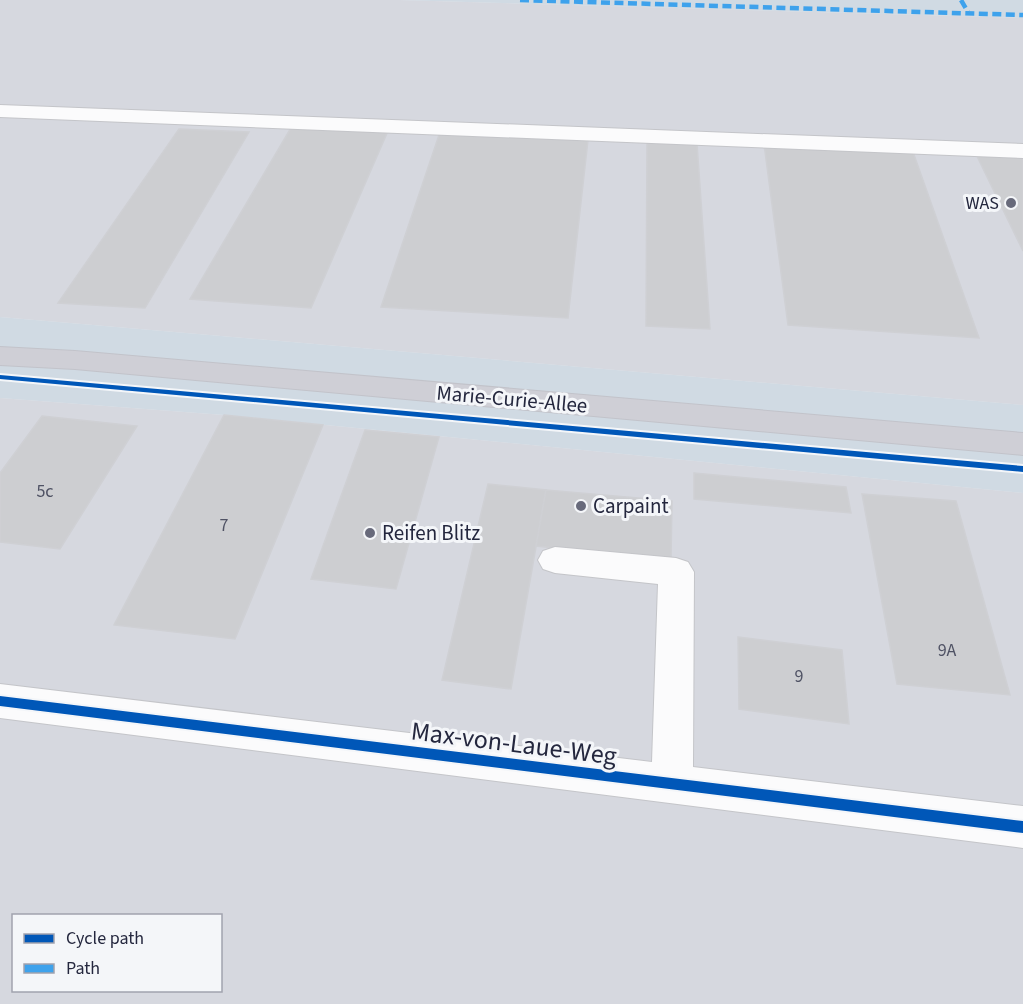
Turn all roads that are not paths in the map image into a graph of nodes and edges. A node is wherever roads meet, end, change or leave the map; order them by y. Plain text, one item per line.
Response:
1 (9, 112) edge
2 (0, 127) edge
3 (1023, 151) edge
4 (0, 356) edge
5 (1023, 444) edge
6 (555, 560) dead end
7 (0, 701) edge
8 (672, 784) junction
9 (1023, 827) edge

1 - 2 street
1 - 3 street
4 - 5 main road, Marie-Curie-Allee
6 - 8 street
7 - 8 street, Max-von-Laue-Weg
8 - 9 street, Max-von-Laue-Weg

